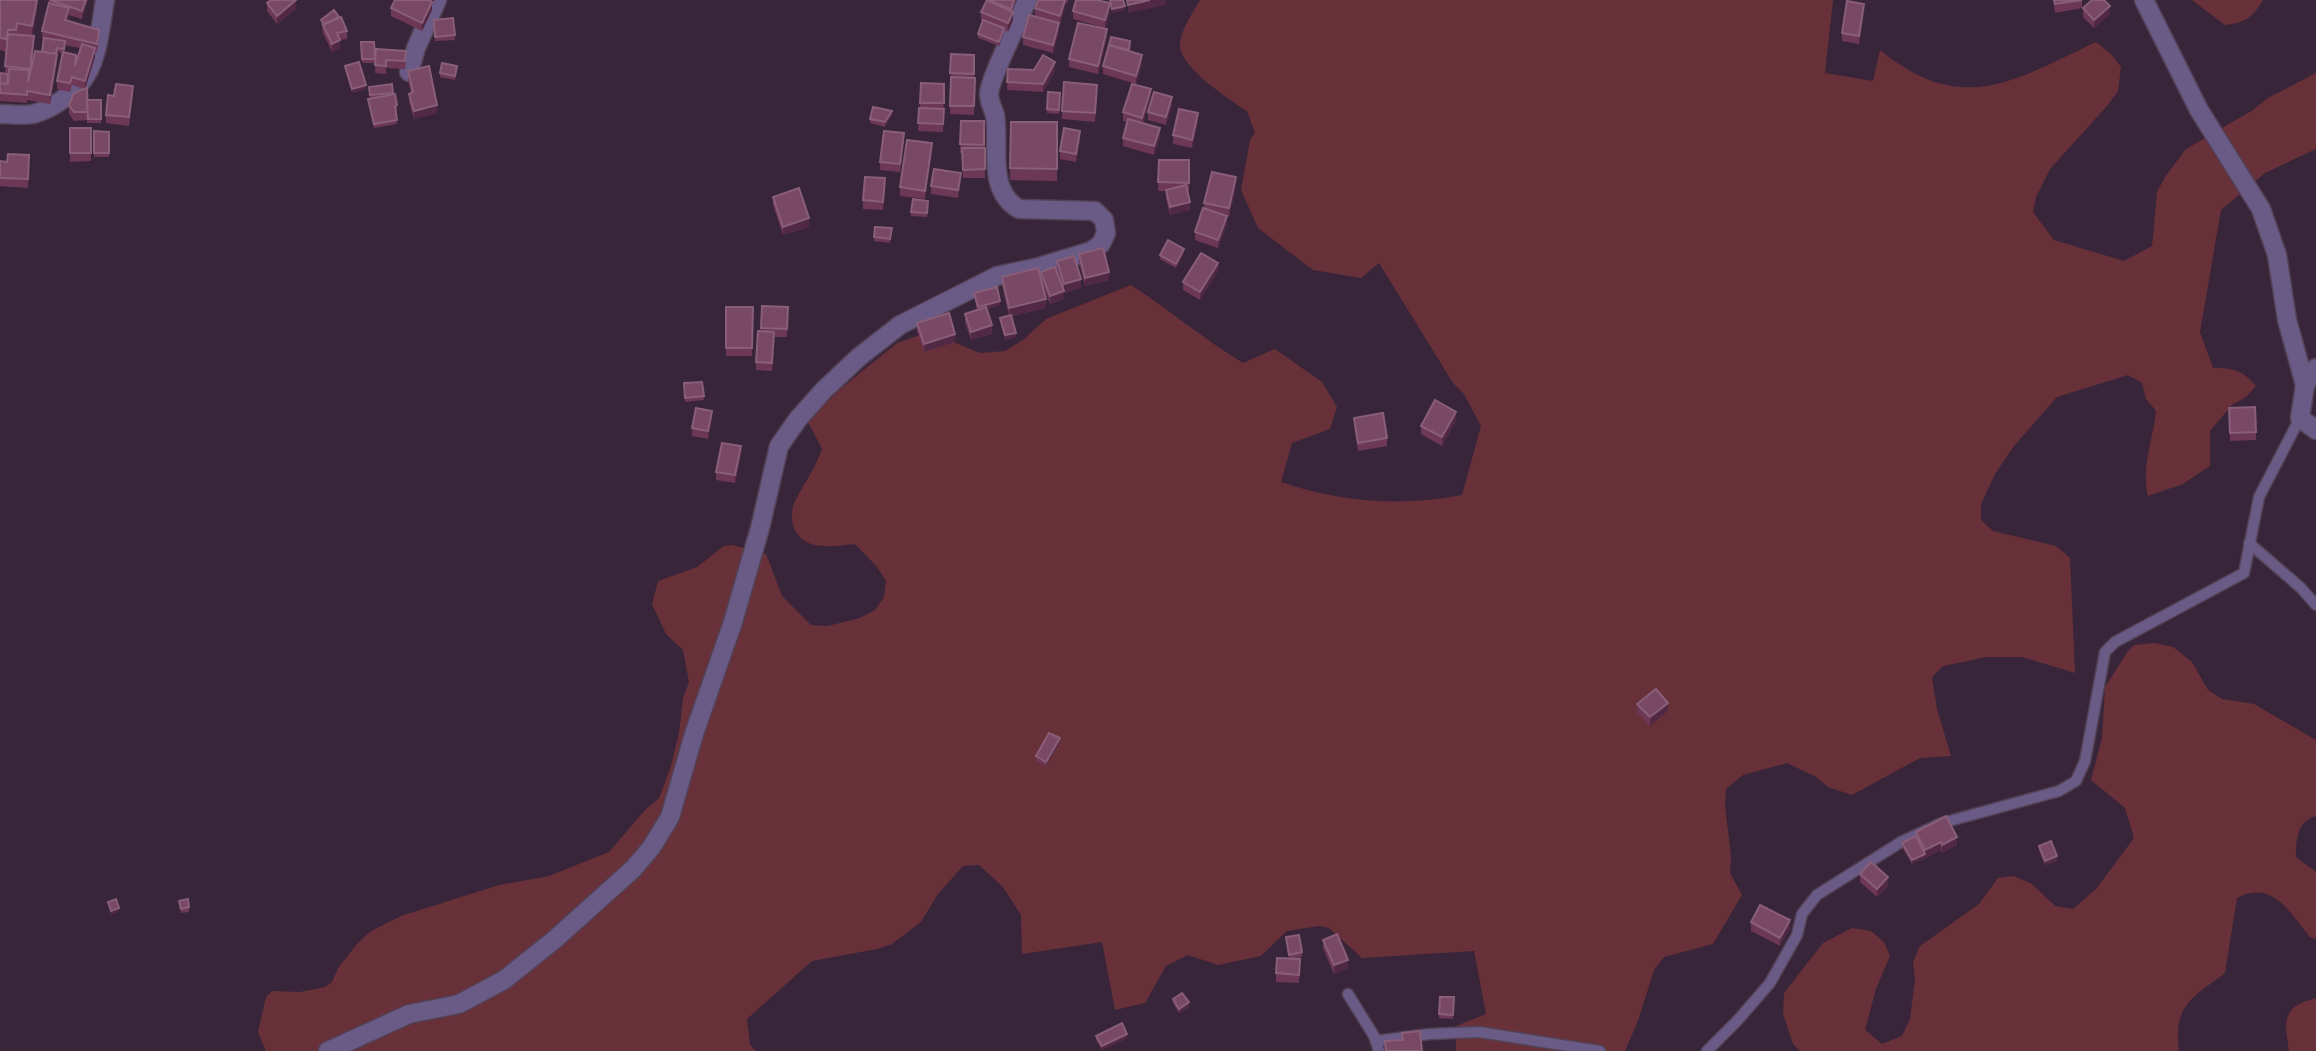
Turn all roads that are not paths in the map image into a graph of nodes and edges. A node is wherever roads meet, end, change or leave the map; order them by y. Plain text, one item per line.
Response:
1 (105, 0) edge
2 (437, 0) edge
3 (1027, 0) edge
4 (2144, 0) edge
5 (409, 72) edge
6 (0, 114) edge
7 (2316, 368) edge
8 (2305, 385) junction
9 (2301, 418) junction
10 (2316, 430) edge
11 (2249, 543) junction
12 (2316, 605) edge
13 (1348, 994) dead end
14 (1377, 1046) edge
15 (328, 1051) edge
16 (1600, 1051) edge
17 (1707, 1051) edge

1 - 6 street
2 - 5 street
3 - 15 street
4 - 8 street
7 - 8 street
8 - 9 street
9 - 10 street
9 - 11 lane
11 - 12 lane
11 - 17 lane
13 - 14 lane
14 - 16 lane

